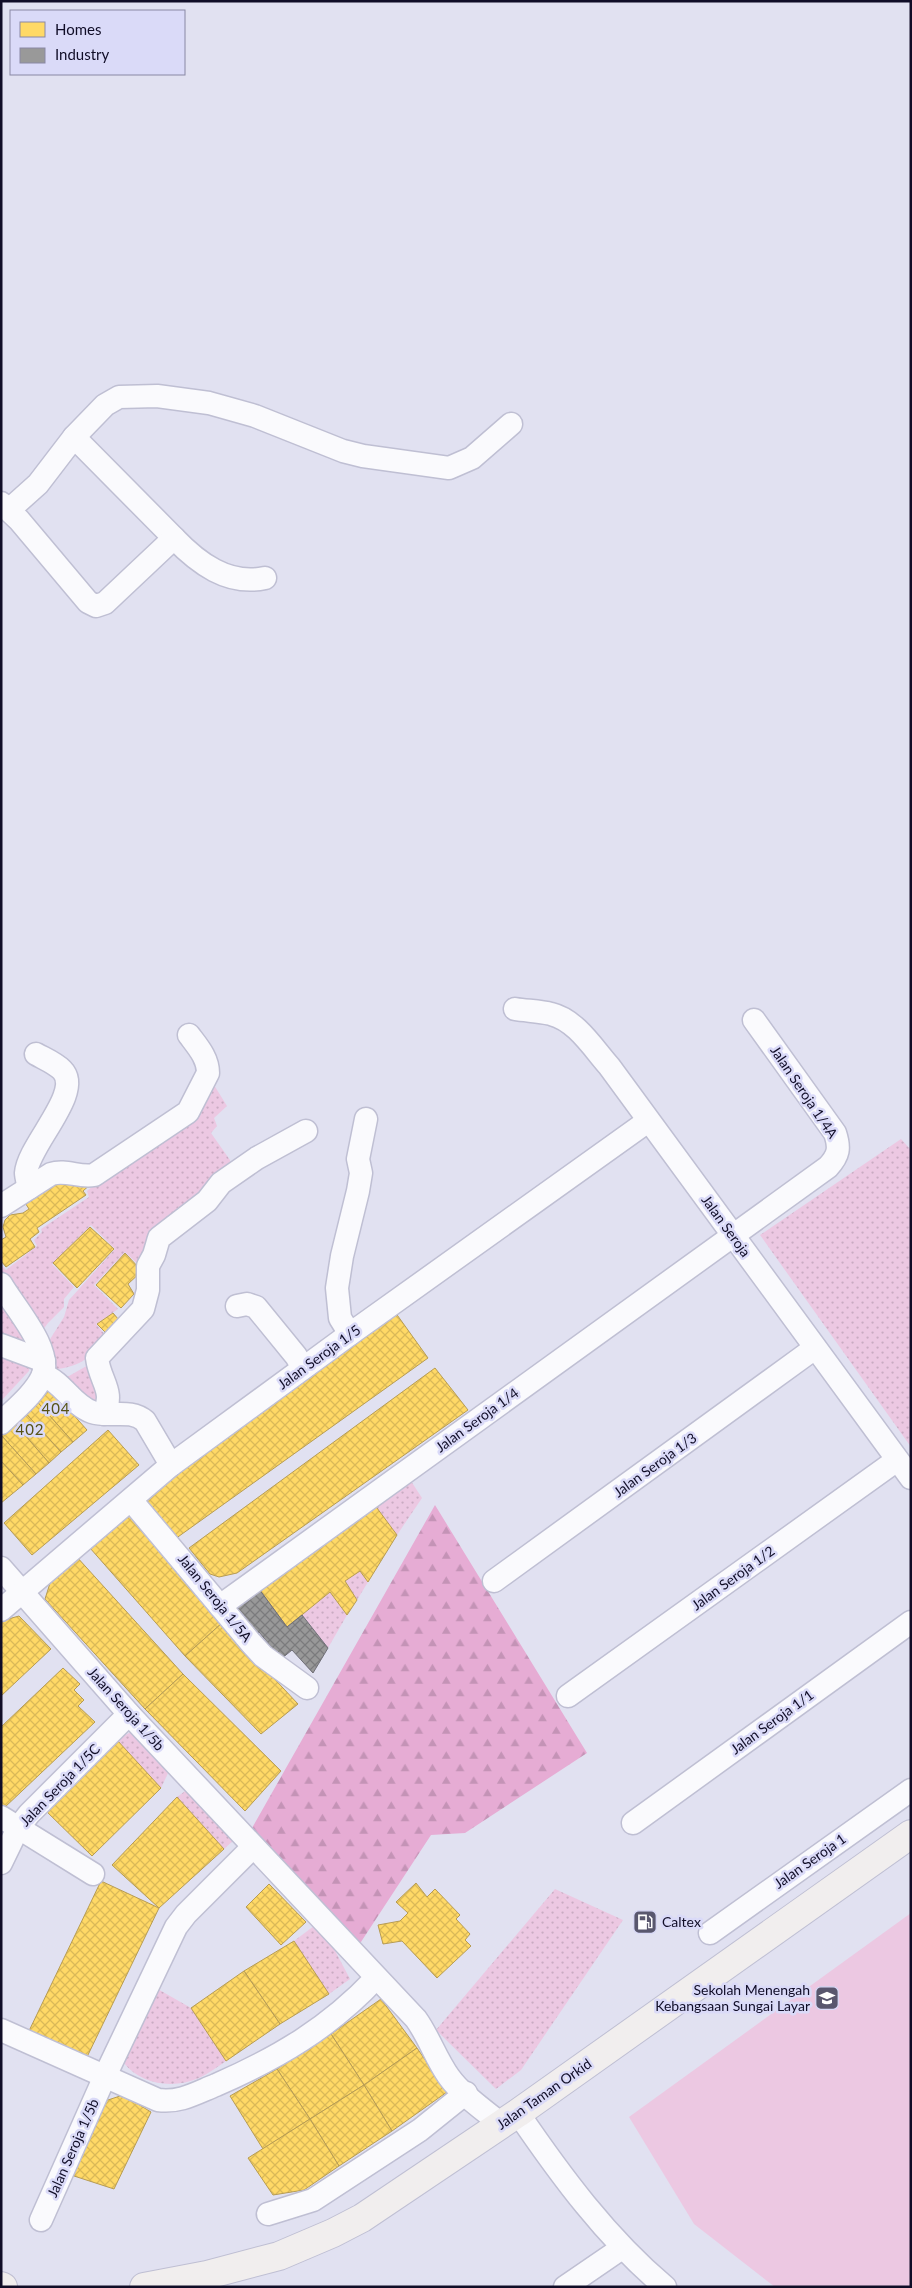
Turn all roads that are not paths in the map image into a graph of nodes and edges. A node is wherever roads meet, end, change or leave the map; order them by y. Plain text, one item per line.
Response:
1 (511, 424) dead end
2 (74, 437) junction
3 (5, 506) edge
4 (174, 538) junction
5 (265, 578) dead end
6 (515, 1009) dead end
7 (754, 1020) dead end
8 (189, 1035) dead end
9 (36, 1054) dead end
10 (366, 1119) dead end
11 (648, 1121) junction
12 (306, 1131) dead end
13 (29, 1188) junction
14 (1, 1206) edge
15 (733, 1235) junction
16 (1, 1284) edge
17 (237, 1306) dead end
18 (350, 1334) junction
19 (1, 1345) edge
20 (815, 1348) junction
21 (43, 1368) junction
22 (303, 1368) junction
23 (104, 1414) junction
24 (1, 1423) edge
25 (897, 1460) junction
26 (171, 1465) junction
27 (911, 1478) edge
28 (131, 1500) junction
29 (1, 1568) edge
30 (494, 1581) dead end
31 (21, 1593) junction
32 (220, 1606) junction
33 (1, 1610) edge
34 (911, 1622) edge
35 (307, 1688) dead end
36 (568, 1696) dead end
37 (130, 1714) junction
38 (911, 1790) edge
39 (10, 1822) edge
40 (633, 1823) dead end
41 (911, 1834) edge
42 (253, 1847) junction
43 (1, 1863) edge
44 (93, 1874) dead end
45 (710, 1933) dead end
46 (376, 1978) junction
47 (1, 2030) edge
48 (105, 2076) junction
49 (466, 2093) junction
50 (509, 2119) junction
51 (268, 2214) dead end
52 (41, 2220) dead end
53 (622, 2248) junction
54 (209, 2281) edge
55 (144, 2287) edge
56 (565, 2287) edge
57 (664, 2287) edge

1 - 2 street
2 - 3 street
2 - 4 street
3 - 4 street
4 - 5 street
6 - 11 street, Jalan Seroja
7 - 15 street, Jalan Seroja 1/4A
8 - 13 street
9 - 13 street
10 - 18 street
11 - 15 street, Jalan Seroja
11 - 18 street, Jalan Seroja 1/5
12 - 23 street
13 - 14 street
15 - 20 street, Jalan Seroja
15 - 32 street, Jalan Seroja 1/4
16 - 21 street
17 - 22 street
18 - 22 street, Jalan Seroja 1/5
19 - 21 street
20 - 25 street, Jalan Seroja
20 - 30 street, Jalan Seroja 1/3
21 - 23 street
21 - 24 street
22 - 26 street, Jalan Seroja 1/5
23 - 26 street
25 - 27 street, Jalan Seroja
25 - 36 street, Jalan Seroja 1/2
26 - 28 street, Jalan Seroja 1/5
28 - 31 street, Jalan Seroja 1/5
28 - 32 street, Jalan Seroja 1/5A
29 - 31 street, Jalan Seroja 1/5b
31 - 33 street, Jalan Seroja 1/5
31 - 37 street, Jalan Seroja 1/5b
32 - 35 street, Jalan Seroja 1/5A
34 - 40 street, Jalan Seroja 1/1
37 - 39 street, Jalan Seroja 1/5C
37 - 42 street, Jalan Seroja 1/5b
38 - 45 street, Jalan Seroja 1
39 - 43 street, Jalan Seroja 1/5C
39 - 44 street
41 - 50 main road, Jalan Taman Orkid
42 - 46 street, Jalan Seroja 1/5b
42 - 48 street, Jalan Seroja 1/5b
46 - 48 street
46 - 49 street, Jalan Seroja 1/5b
47 - 48 street
48 - 52 street, Jalan Seroja 1/5b
49 - 50 street, Jalan Seroja 1/5b
49 - 51 street
50 - 53 street, Jalan Seroja 1/5b
50 - 54 main road, Jalan Taman Orkid
53 - 56 street
53 - 57 street, Jalan Seroja 1/5b
54 - 55 main road, Jalan Taman Orkid

